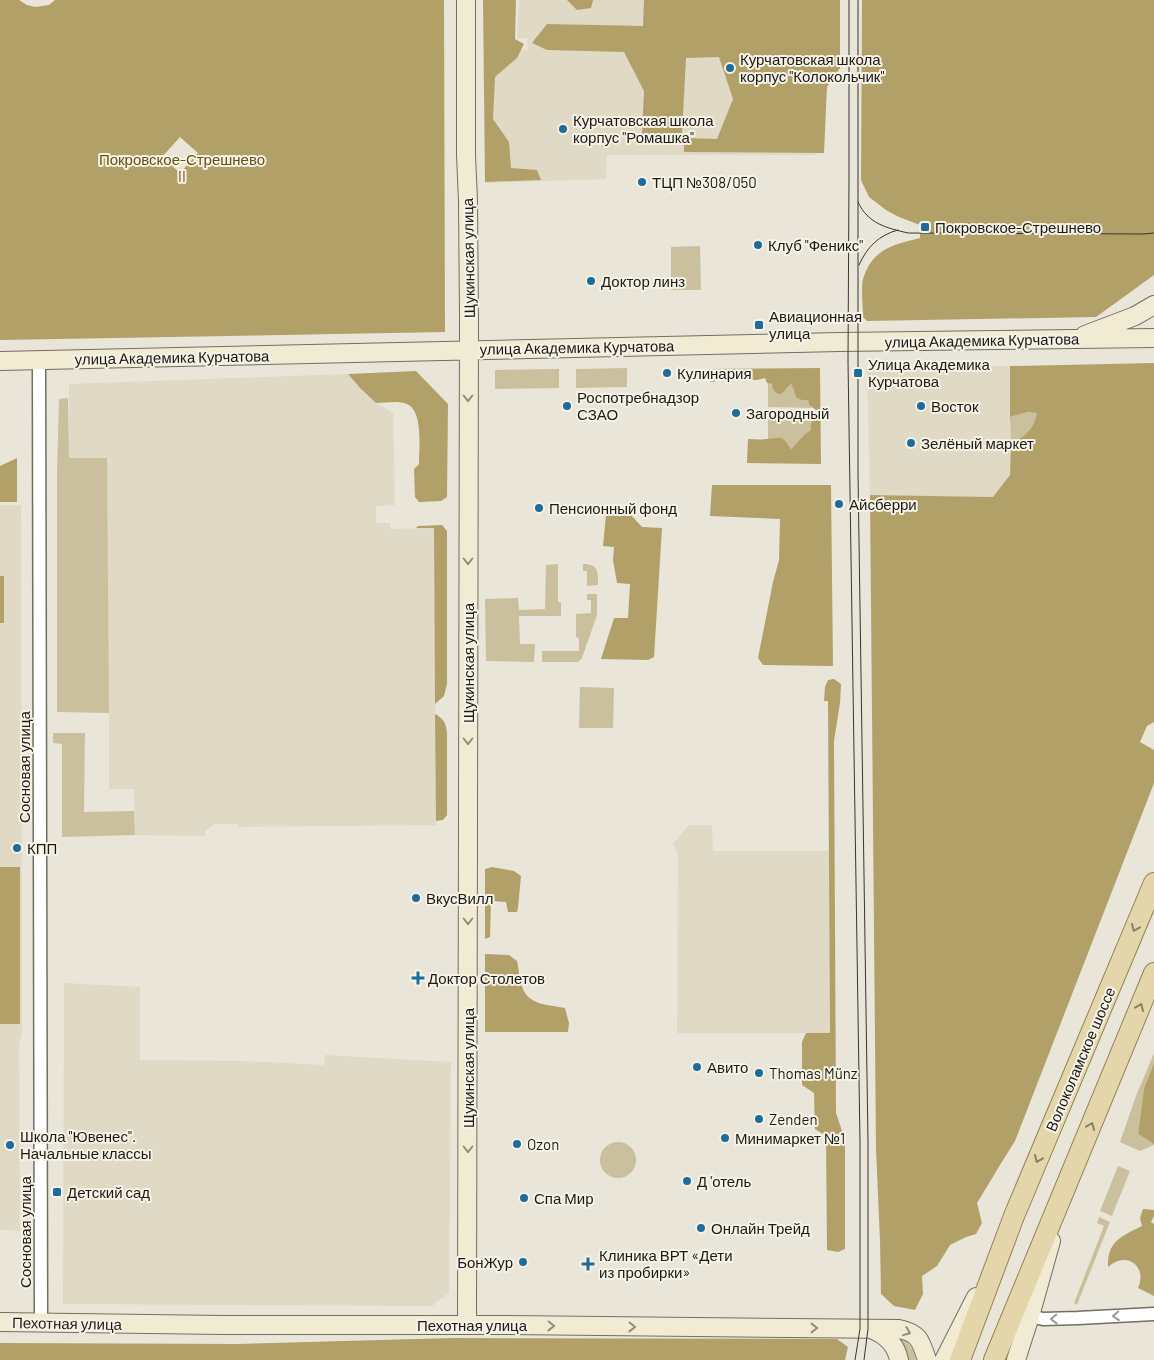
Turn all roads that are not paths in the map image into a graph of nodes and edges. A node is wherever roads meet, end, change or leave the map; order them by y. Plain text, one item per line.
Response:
1 (466, 0) edge
2 (1154, 305) edge
3 (1154, 338) edge
4 (1073, 339) junction
5 (469, 350) junction
6 (39, 360) junction
7 (0, 361) edge
8 (1154, 883) edge
9 (1154, 973) edge
10 (1066, 1187) junction
11 (1006, 1236) junction
12 (1154, 1314) edge
13 (1030, 1316) junction
14 (0, 1322) edge
15 (41, 1323) junction
16 (468, 1326) junction
17 (871, 1328) junction
18 (899, 1360) edge
19 (927, 1360) edge
20 (944, 1360) edge
21 (960, 1360) edge
22 (994, 1360) edge
23 (1016, 1360) edge

1 - 5 main road, Щукинская улица
2 - 4 main road
3 - 4 main road, улица Академика Курчатова
4 - 5 main road, улица Академика Курчатова
5 - 6 main road, улица Академика Курчатова
5 -> 16 main road, Щукинская улица
6 - 7 main road, улица Академика Курчатова
6 - 15 street, Сосновая улица
8 -> 11 main road, Волоколамское шоссе
10 -> 9 main road
10 - 13 main road
10 - 22 main road
11 - 20 main road, Волоколамское шоссе
11 - 21 main road, Волоколамское шоссе
12 -> 13 street
13 - 23 main road
14 - 15 main road, Пехотная улица
15 - 16 main road, Пехотная улица
16 -> 17 main road, Пехотная улица
17 - 18 main road
17 -> 19 main road, Пехотная улица

